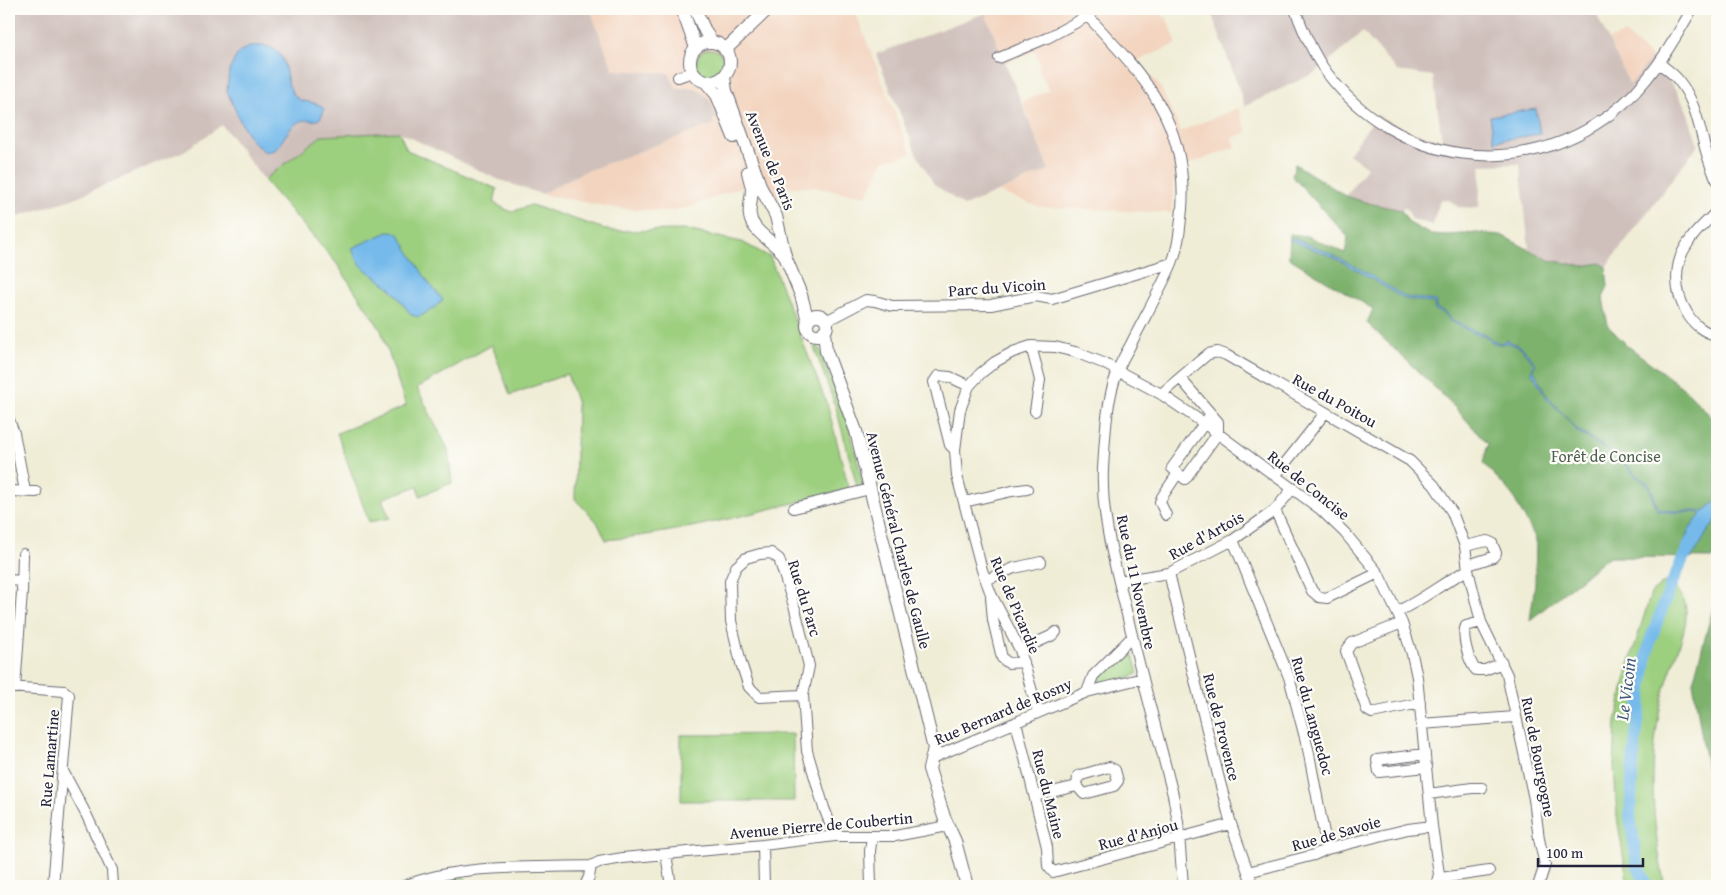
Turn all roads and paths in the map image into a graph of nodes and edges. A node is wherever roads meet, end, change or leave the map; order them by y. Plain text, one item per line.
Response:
1 (682, 9) edge
2 (696, 9) edge
3 (768, 9) edge
4 (1295, 9) edge
5 (1692, 9) edge
6 (1085, 13) edge
7 (712, 42) junction
8 (696, 48) junction
9 (725, 50) junction
10 (999, 58) dead end
11 (1659, 63) junction
12 (692, 72) junction
13 (678, 77) dead end
14 (724, 77) junction
15 (706, 82) junction
16 (1717, 180) edge
17 (1717, 211) edge
18 (785, 256) junction
19 (1172, 263) junction
20 (818, 324) junction
21 (1717, 335) edge
22 (1032, 346) junction
23 (1117, 371) junction
24 (1180, 378) junction
25 (969, 386) junction
26 (1161, 394) junction
27 (1035, 411) dead end
28 (1325, 413) junction
29 (1212, 414) junction
30 (9, 420) edge
31 (1205, 424) junction
32 (11, 433) edge
33 (1218, 433) junction
34 (954, 450) junction
35 (1178, 473) junction
36 (1275, 476) junction
37 (1293, 488) junction
38 (1027, 489) dead end
39 (868, 490) junction
40 (9, 491) edge
41 (964, 502) junction
42 (794, 508) dead end
43 (1275, 510) junction
44 (1166, 515) dead end
45 (1233, 540) junction
46 (1465, 546) junction
47 (23, 554) dead end
48 (1041, 562) dead end
49 (1468, 568) junction
50 (1169, 573) junction
51 (1378, 573) junction
52 (9, 580) edge
53 (22, 580) junction
54 (986, 580) junction
55 (1119, 581) junction
56 (991, 594) junction
57 (1398, 612) junction
58 (1481, 622) junction
59 (1402, 623) junction
60 (1056, 632) dead end
61 (1132, 637) junction
62 (1020, 650) junction
63 (1024, 662) junction
64 (1502, 663) junction
65 (1143, 678) junction
66 (12, 688) edge
67 (1087, 692) junction
68 (804, 695) junction
69 (1420, 702) junction
70 (1038, 712) junction
71 (1515, 717) junction
72 (1016, 722) junction
73 (1422, 724) junction
74 (1425, 754) junction
75 (932, 758) junction
76 (1427, 767) junction
77 (63, 771) junction
78 (1076, 786) dead end
79 (1482, 788) dead end
80 (1430, 794) junction
81 (1035, 796) junction
82 (1231, 824) junction
83 (948, 826) junction
84 (1432, 826) junction
85 (835, 836) junction
86 (872, 836) junction
87 (1180, 839) junction
88 (763, 845) junction
89 (1327, 849) junction
90 (666, 854) junction
91 (591, 866) junction
92 (1489, 871) dead end
93 (1053, 872) joint
94 (1248, 872) junction
95 (1439, 881) edge
96 (53, 886) edge
97 (113, 886) edge
98 (404, 886) edge
99 (585, 886) edge
100 (671, 886) edge
101 (764, 886) edge
102 (871, 886) edge
103 (959, 886) edge
104 (967, 886) edge
105 (1183, 886) edge
106 (1253, 886) edge
107 (1538, 886) edge

1 - 8 main road
2 - 7 main road
3 - 9 main road
4 - 11 street
5 - 11 street
6 - 10 street
6 - 19 street, Rue du 11 Novembre
7 - 8 main road
7 - 9 main road
8 - 12 main road
9 - 14 main road
11 - 16 street
12 - 13 street
12 - 15 main road
14 - 15 main road
14 - 18 main road, Avenue de Paris
15 - 18 main road, Avenue de Paris
17 - 21 street
18 - 20 main road, Avenue de Paris
19 - 20 street, Parc du Vicoin
19 - 23 street, Rue du 11 Novembre
20 - 39 main road, Avenue Général Charles de Gaulle
22 - 23 street, Rue de Picardie
22 - 25 street, Rue de Picardie
22 - 27 street
23 - 26 street, Rue de Concise
23 - 55 street, Rue du 11 Novembre
24 - 26 street, Rue du Poitou
24 - 28 street, Rue du Poitou
24 - 29 street
25 - 34 street, Rue de Picardie
25 - 34 street, Rue de Picardie
26 - 31 street, Rue de Concise
28 - 36 street
28 - 46 street, Rue du Poitou
29 - 31 street
29 - 33 street
30 - 32 street
31 - 33 street, Rue de Concise
31 - 35 street
32 - 40 street
33 - 35 street
33 - 36 street, Rue de Concise
34 - 41 street, Rue de Picardie
35 - 44 street
36 - 37 street, Rue de Concise
37 - 43 street, Rue d'Artois
37 - 51 street, Rue de Concise
38 - 41 street
39 - 42 street
39 - 75 main road, Avenue Général Charles de Gaulle
41 - 54 street, Rue de Picardie
43 - 45 street, Rue d'Artois
43 - 51 street
45 - 50 street, Rue d'Artois
45 - 89 street, Rue du Languedoc
46 - 49 street, Rue du Poitou
46 - 49 street
47 - 53 street
48 - 54 street
49 - 57 street
49 - 58 street, Rue du Poitou
50 - 55 street, Rue d'Artois
50 - 82 street, Rue de Provence
51 - 57 street, Rue de Concise
52 - 53 street
53 - 66 street
54 - 56 street, Rue de Picardie
55 - 61 street, Rue du 11 Novembre
56 - 62 street, Rue de Picardie
56 - 63 street
57 - 59 street, Rue de Concise
58 - 64 street, Rue de Bourgogne
58 - 64 street
59 - 69 street, Rue de Concise
59 - 69 street
60 - 62 street
61 - 65 street, Rue du 11 Novembre
61 - 67 street, Rue Bernard de Rosny
62 - 63 street, Rue de Picardie
63 - 70 street, Rue de Picardie
64 - 71 street, Rue de Bourgogne
65 - 67 street, Rue Bernard de Rosny
65 - 87 street, Rue du 11 Novembre
66 - 77 street, Rue Lamartine
67 - 70 street, Rue Bernard de Rosny
68 - 68 street, Rue du Parc
68 - 85 street, Rue du Parc
69 - 73 street, Rue de Concise
70 - 72 street, Rue Bernard de Rosny
71 - 73 street
71 - 107 street, Rue de Bourgogne
72 - 75 street, Rue Bernard de Rosny
72 - 81 street, Rue du Maine
73 - 74 street, Rue de Concise
74 - 76 street, Rue de Concise
74 - 76 street
75 - 83 main road, Avenue Général Charles de Gaulle
76 - 80 street, Rue de Concise
77 - 96 street, Rue Lamartine
77 - 97 street
78 - 81 street
79 - 80 street
80 - 84 street, Rue de Concise
81 - 93 street, Rue du Maine
82 - 87 street, Rue d'Anjou
82 - 94 street, Rue de Provence
83 - 86 street, Avenue Pierre de Coubertin
83 - 103 main road, Avenue Général Charles de Gaulle
83 - 104 main road, Avenue Général Charles de Gaulle
84 - 89 street, Rue de Savoie
84 - 95 street, Rue de Concise
85 - 86 street, Avenue Pierre de Coubertin
85 - 88 street, Avenue Pierre de Coubertin
86 - 102 street
87 - 93 street, Rue d'Anjou
87 - 105 street, Rue du 11 Novembre
88 - 90 street, Avenue Pierre de Coubertin
88 - 101 street
89 - 94 street, Rue de Savoie
90 - 91 street, Avenue Pierre de Coubertin
90 - 100 street
91 - 98 street, Avenue Pierre de Coubertin
91 - 99 street
92 - 95 street
94 - 106 street, Rue de Provence

